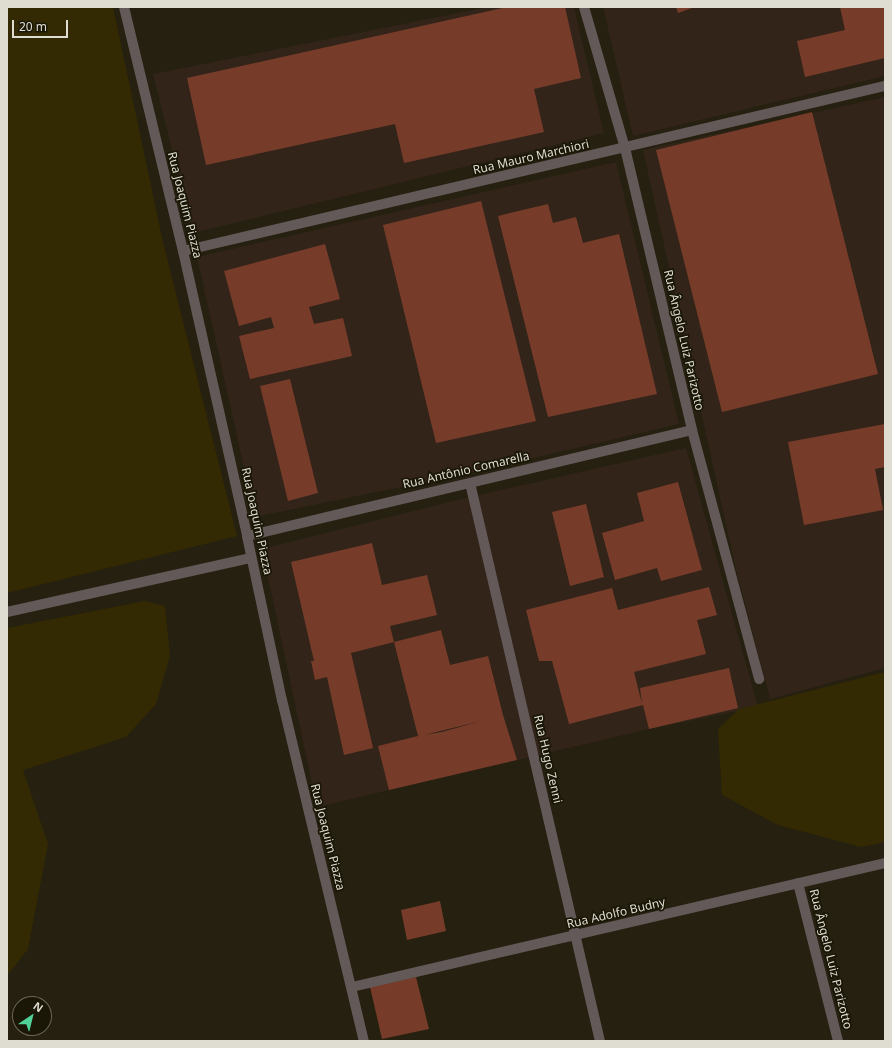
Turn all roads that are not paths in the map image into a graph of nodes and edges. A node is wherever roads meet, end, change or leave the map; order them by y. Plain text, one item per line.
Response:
1 (124, 7) edge
2 (584, 7) edge
3 (885, 86) edge
4 (625, 148) junction
5 (183, 251) junction
6 (692, 430) junction
7 (470, 483) junction
8 (247, 536) junction
9 (251, 558) junction
10 (7, 612) edge
11 (759, 678) dead end
12 (885, 863) edge
13 (798, 883) junction
14 (576, 935) junction
15 (352, 987) junction
16 (364, 1041) edge
17 (600, 1041) edge
18 (838, 1041) edge

1 - 5 street, Rua Joaquim Piazza
2 - 4 street, Rua Ângelo Luiz Parizotto
3 - 4 street, Rua Mauro Marchiori
4 - 5 street, Rua Mauro Marchiori
4 - 6 street, Rua Ângelo Luiz Parizotto
5 - 8 street, Rua Joaquim Piazza
6 - 7 street, Rua Antônio Comarella
6 - 11 street, Rua Ângelo Luiz Parizotto
7 - 8 street, Rua Antônio Comarella
7 - 14 street, Rua Hugo Zenni
8 - 9 street, Rua Joaquim Piazza
9 - 10 street
9 - 15 street, Rua Joaquim Piazza
12 - 13 street, Rua Adolfo Budny
13 - 14 street, Rua Adolfo Budny
13 - 18 street, Rua Ângelo Luiz Parizotto
14 - 15 street, Rua Adolfo Budny
14 - 17 street, Rua Hugo Zenni
15 - 16 street, Rua Joaquim Piazza

